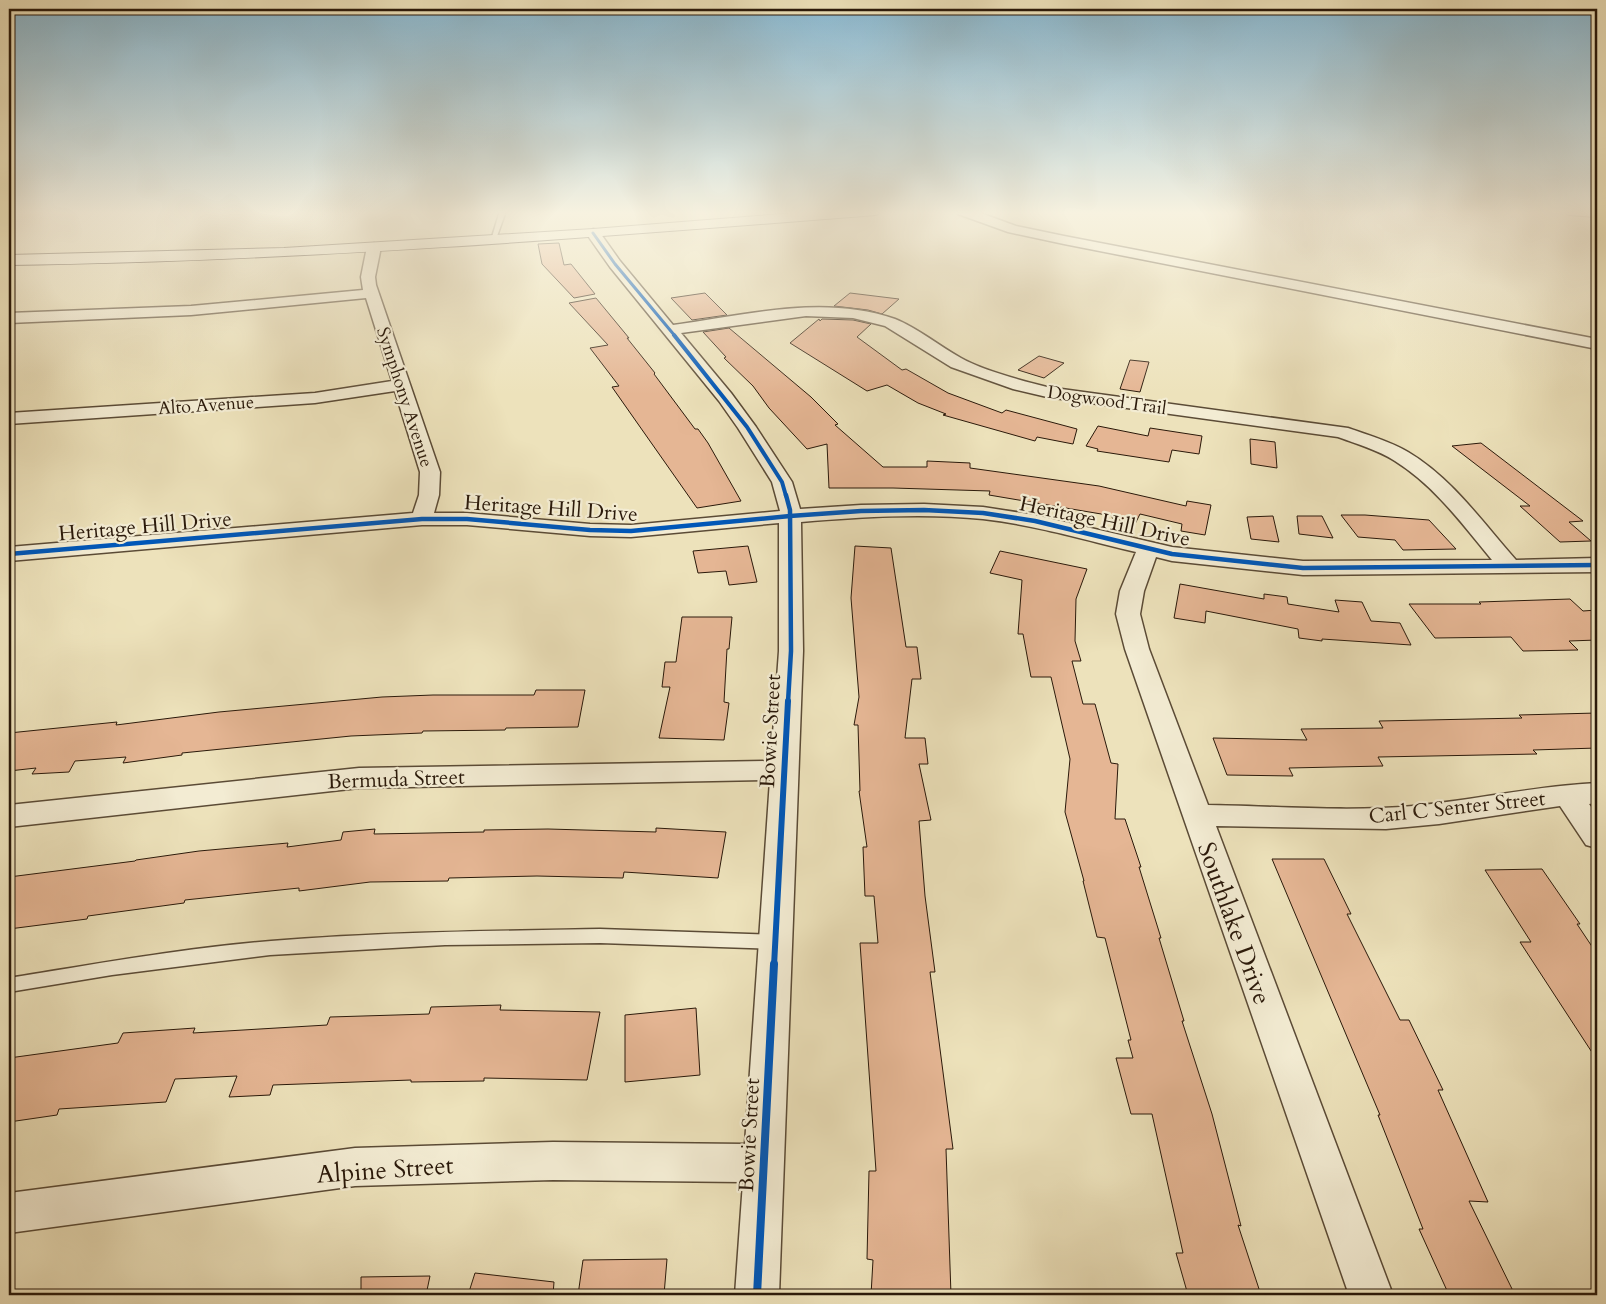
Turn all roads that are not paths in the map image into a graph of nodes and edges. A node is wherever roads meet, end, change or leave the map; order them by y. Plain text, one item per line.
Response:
1 (369, 272) edge
2 (622, 272) edge
3 (1227, 272) edge
4 (372, 294) junction
5 (9, 318) edge
6 (670, 330) junction
7 (1597, 344) edge
8 (402, 385) junction
9 (9, 418) edge
10 (790, 516) junction
11 (422, 519) junction
12 (1148, 549) junction
13 (9, 554) edge
14 (1597, 565) edge
15 (1510, 567) junction
16 (785, 770) junction
17 (1597, 793) edge
18 (1567, 794) junction
19 (1196, 815) junction
20 (9, 816) edge
21 (1597, 837) edge
22 (775, 942) junction
23 (9, 985) edge
24 (763, 1163) junction
25 (9, 1213) edge
26 (757, 1295) edge
27 (1370, 1295) edge

1 - 4 street, Symphony Avenue
2 - 6 street, Bowie Street
3 - 7 street
4 - 5 street
4 - 8 street, Symphony Avenue
6 - 10 street, Bowie Street
6 - 15 street, Dogwood Trail
8 - 9 street, Alto Avenue
8 - 11 street, Symphony Avenue
10 - 11 street, Heritage Hill Drive
10 - 12 street, Heritage Hill Drive
10 - 16 street, Bowie Street
11 - 13 street, Heritage Hill Drive
12 - 15 street, Heritage Hill Drive
12 - 19 street, Southlake Drive
14 - 15 street, Heritage Hill Drive
16 - 20 street, Bermuda Street
16 - 22 street, Bowie Street
17 - 18 street, Carl C Senter Street
18 - 19 street, Carl C Senter Street
18 - 21 street
19 - 27 street, Southlake Drive
22 - 23 lane
22 - 24 street, Bowie Street
24 - 25 street, Alpine Street
24 - 26 street, Bowie Street

